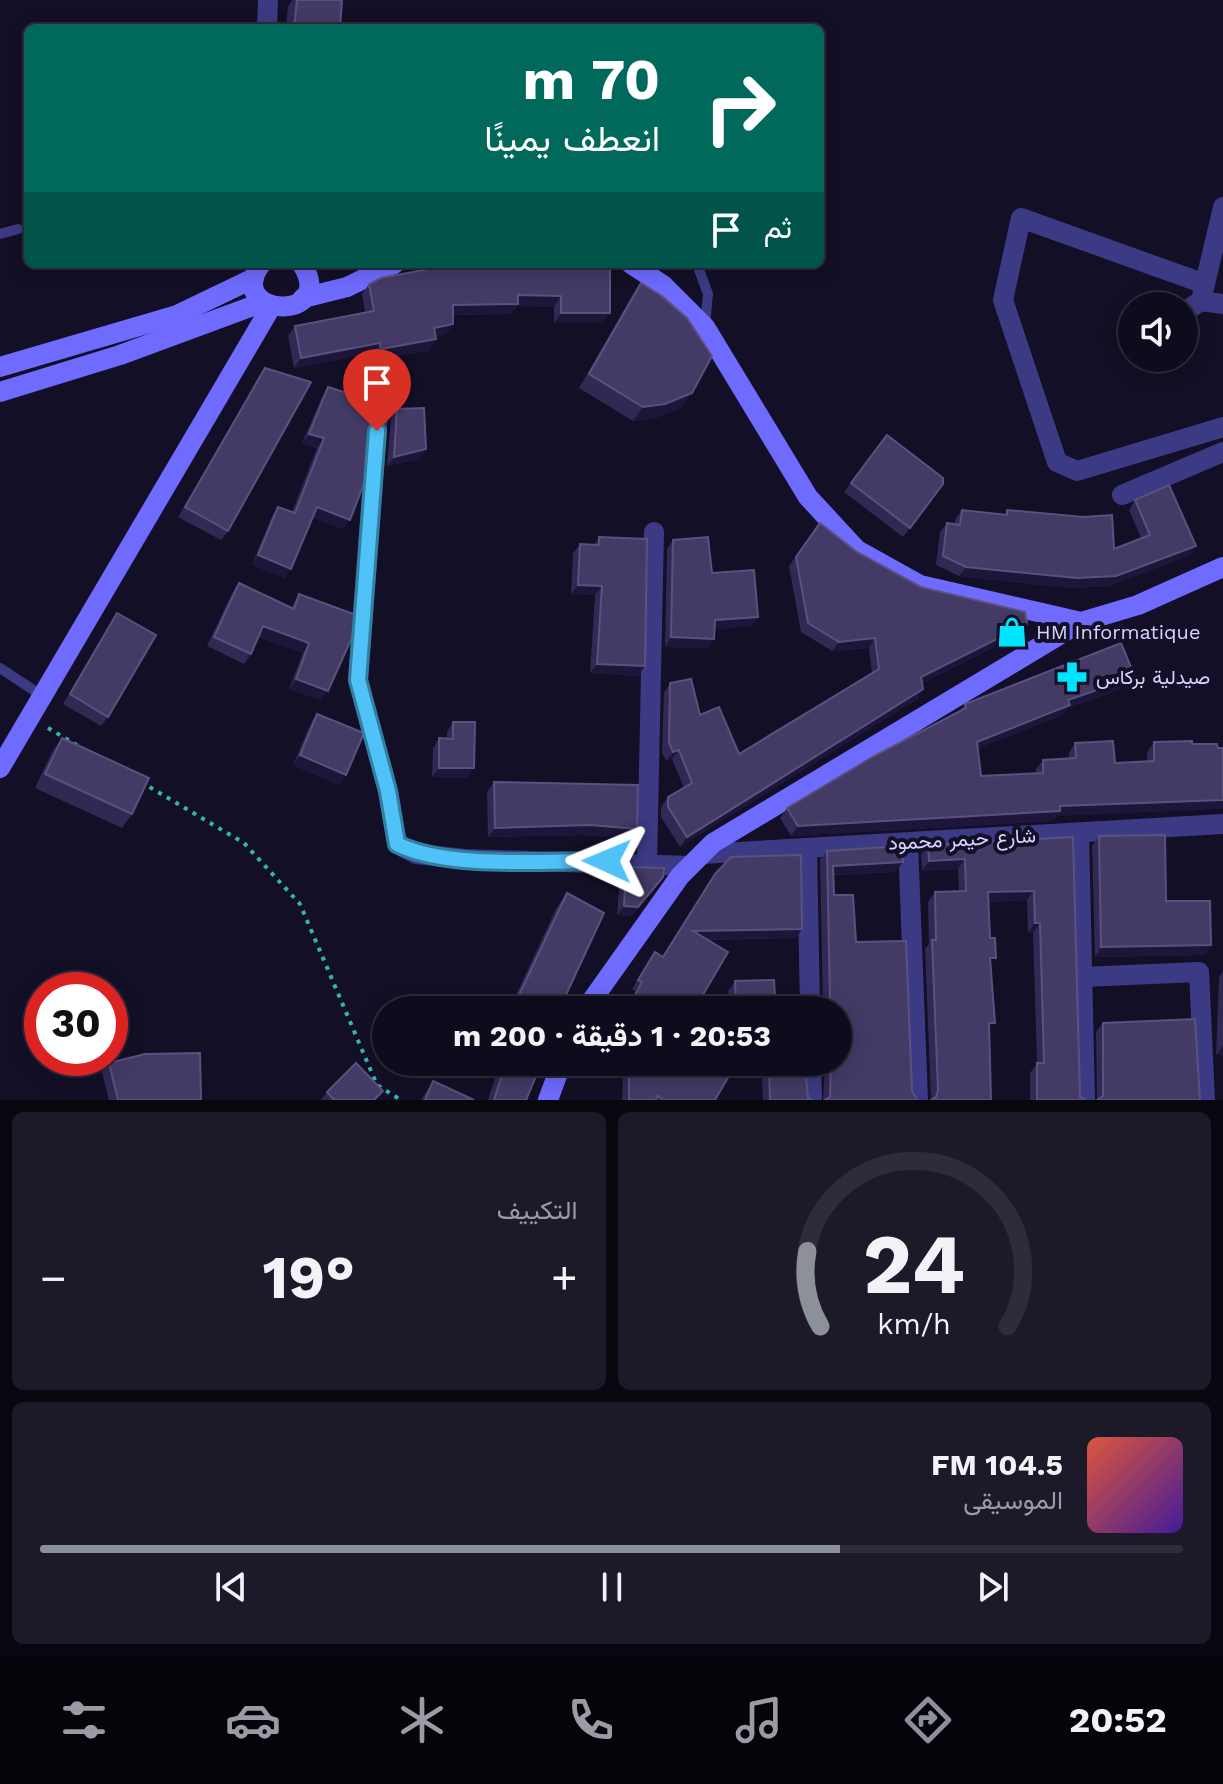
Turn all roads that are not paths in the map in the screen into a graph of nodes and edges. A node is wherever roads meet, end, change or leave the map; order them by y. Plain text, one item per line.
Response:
1 (268, 0) edge
2 (267, 24) edge
3 (1223, 207) edge
4 (18, 229) dead end
5 (0, 234) edge
6 (304, 268) edge
7 (386, 268) edge
8 (637, 268) edge
9 (698, 268) edge
10 (258, 271) edge
11 (1182, 292) edge
12 (1198, 295) edge
13 (303, 298) junction
14 (1198, 299) edge
15 (1223, 304) edge
16 (267, 305) junction
17 (225, 317) junction
18 (705, 327) junction
19 (246, 350) junction
20 (0, 367) edge
21 (0, 392) edge
22 (379, 400) dead end
23 (1223, 427) edge
24 (1223, 452) edge
25 (1122, 495) dead end
26 (654, 532) dead end
27 (1223, 567) edge
28 (1081, 622) junction
29 (0, 668) edge
30 (41, 695) junction
31 (0, 768) edge
32 (1223, 824) edge
33 (1079, 833) junction
34 (908, 843) junction
35 (807, 848) junction
36 (696, 860) junction
37 (647, 863) junction
38 (1082, 977) junction
39 (594, 996) edge
40 (810, 996) edge
41 (557, 1076) edge
42 (811, 1076) edge
43 (548, 1100) edge
44 (812, 1100) edge
45 (918, 1100) edge
46 (1085, 1100) edge
47 (1205, 1100) edge

1 - 2 street
3 - 12 street
4 - 5 lane
6 - 13 main road
7 - 13 main road
8 - 18 main road
9 - 18 lane
10 - 16 main road
10 - 20 main road
11 - 23 street
13 - 16 main road
14 - 15 street
16 - 17 main road
16 - 19 main road
17 - 19 main road
17 - 21 main road
18 - 28 main road
19 - 30 main road
22 - 37 street, شارع حيمر محمود
24 - 25 street
26 - 37 street
27 - 28 main road
28 - 36 main road
29 - 30 lane
30 - 31 main road
32 - 33 street, شارع حيمر محمود
33 - 34 street, شارع حيمر محمود
33 - 38 street
34 - 35 street, شارع حيمر محمود
34 - 45 street
35 - 36 street, شارع حيمر محمود
35 - 40 street
36 - 37 street, شارع حيمر محمود
36 - 39 main road
38 - 46 street
38 - 47 street
41 - 43 main road
42 - 44 street

